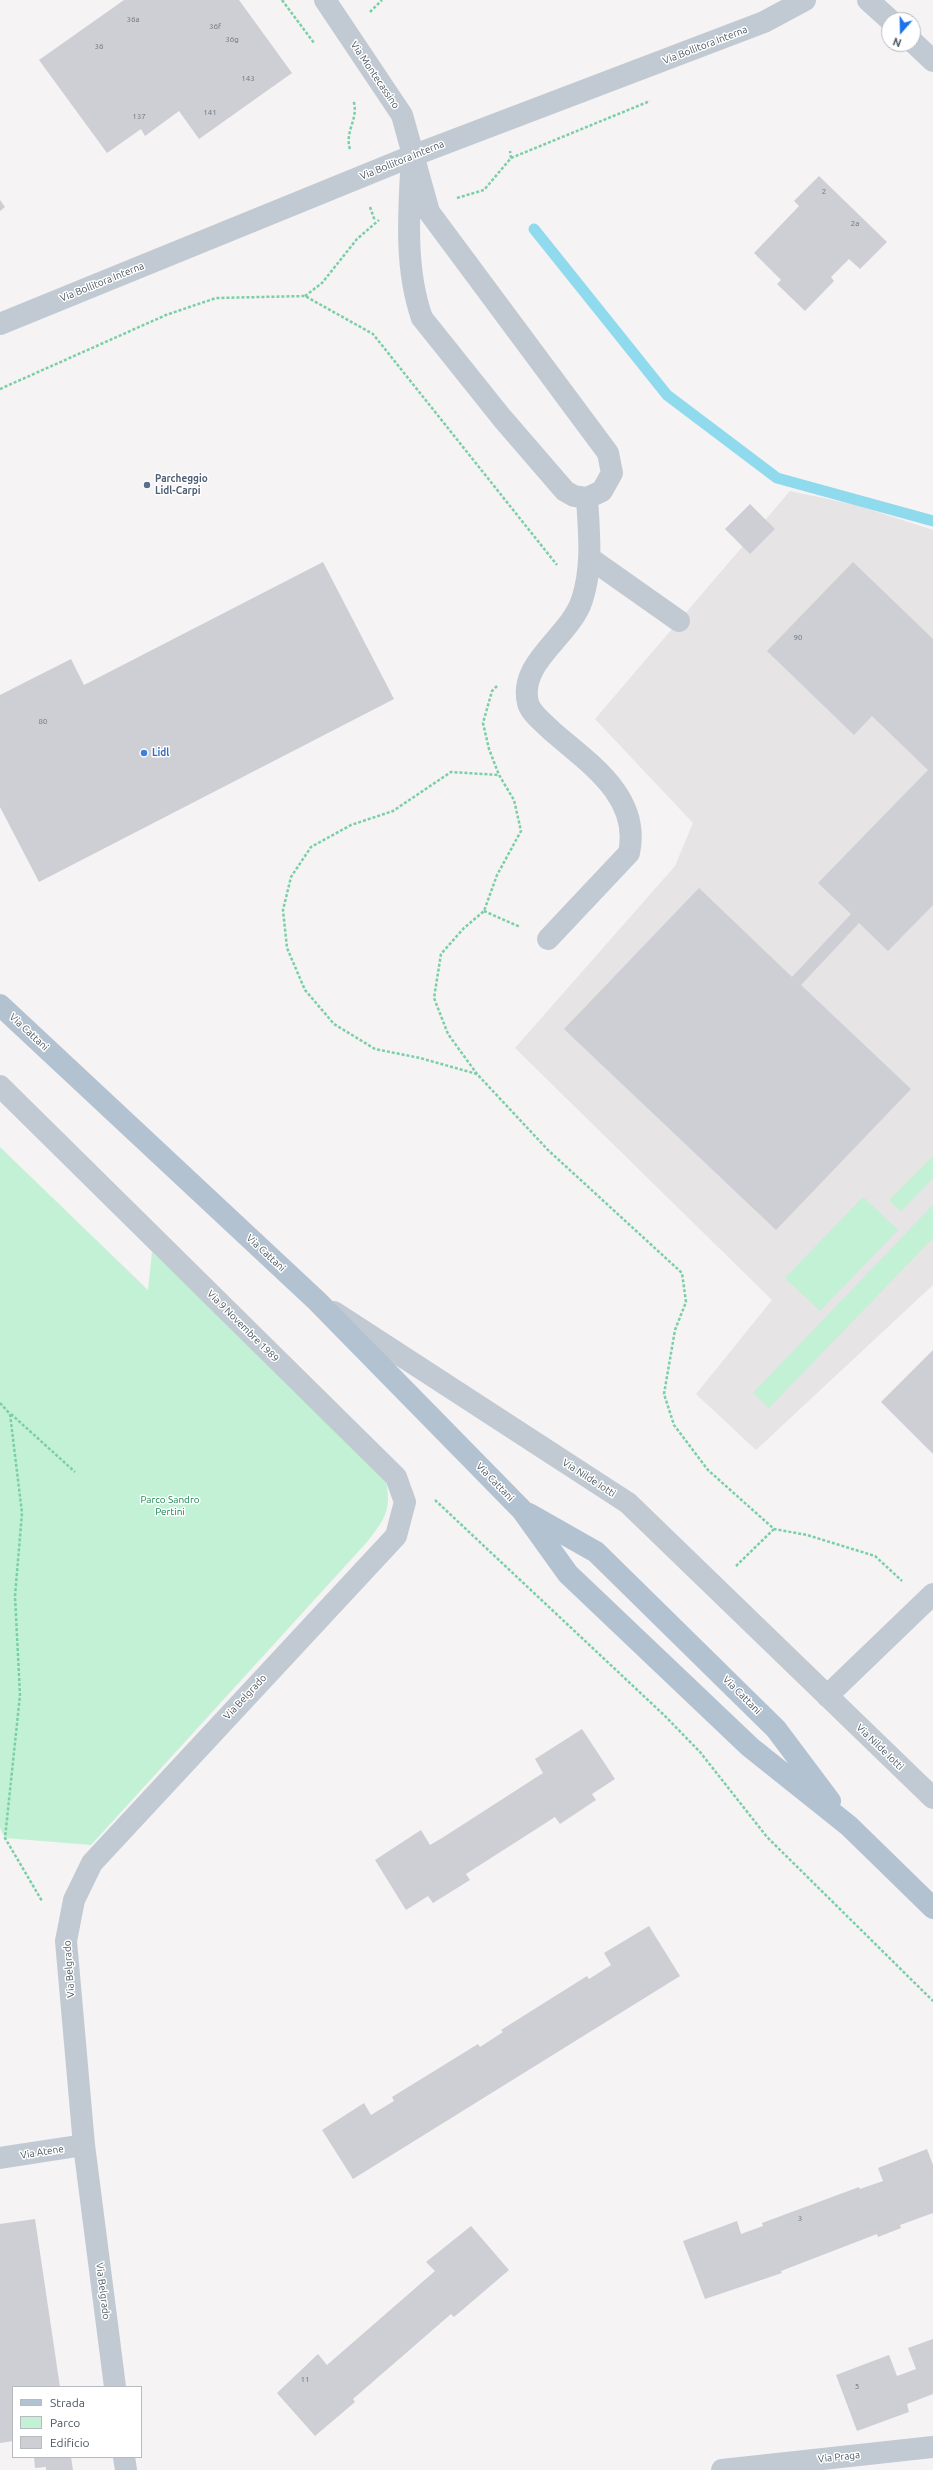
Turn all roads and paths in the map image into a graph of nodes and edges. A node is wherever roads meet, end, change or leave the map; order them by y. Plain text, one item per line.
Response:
1 (282, 0) edge
2 (325, 0) edge
3 (805, 0) edge
4 (868, 0) edge
5 (881, 12) edge
6 (319, 49) dead end
7 (921, 50) edge
8 (933, 61) edge
9 (352, 98) dead end
10 (354, 116) dead end
11 (412, 156) junction
12 (0, 324) edge
13 (0, 389) edge
14 (587, 498) junction
15 (591, 559) junction
16 (556, 573) dead end
17 (679, 621) dead end
18 (501, 682) dead end
19 (499, 775) junction
20 (484, 911) junction
21 (548, 940) joint
22 (0, 1005) edge
23 (477, 1074) junction
24 (0, 1086) edge
25 (317, 1301) junction
26 (0, 1403) edge
27 (10, 1414) junction
28 (75, 1472) dead end
29 (396, 1478) junction
30 (522, 1510) junction
31 (774, 1528) junction
32 (351, 1582) joint
33 (715, 1588) junction
34 (929, 1598) edge
35 (827, 1696) junction
36 (933, 1798) edge
37 (849, 1826) junction
38 (933, 1908) edge
39 (66, 1941) junction
40 (933, 2001) edge
41 (84, 2145) junction
42 (0, 2158) edge
43 (115, 2386) edge
44 (933, 2447) edge
45 (124, 2458) edge
46 (126, 2470) edge
47 (722, 2470) edge

1 - 6 path
2 - 11 street, Via Montecassino
3 - 11 street, Via Bollitora Interna
4 - 5 street
7 - 8 street
9 - 10 path
11 - 12 street, Via Bollitora Interna
11 - 14 street
11 - 14 street
13 - 16 path
14 - 15 street
15 - 17 street
15 - 21 street
18 - 19 path
19 - 20 path
19 - 23 path
20 - 21 path
20 - 23 path
22 - 25 main road, Via Cattani
23 - 31 path
24 - 29 street, Via 9 Novembre 1989
25 - 30 main road, Via Cattani
25 - 33 street, Via Nilde Iotti
26 - 27 path
27 - 28 path
27 - 39 path
29 - 32 street, Via 9 Novembre 1989
29 - 40 path
30 - 37 main road, Via Cattani
30 - 37 main road, Via Cattani
31 - 33 path
31 - 34 path
32 - 39 street, Via Belgrado
33 - 35 street, Via Nilde Iotti
34 - 35 street
35 - 36 street, Via Nilde Iotti
37 - 38 main road, Via Cattani
39 - 41 street, Via Belgrado
41 - 42 street, Via Atene
41 - 43 street, Via Belgrado
44 - 47 street, Via Praga
45 - 46 street

